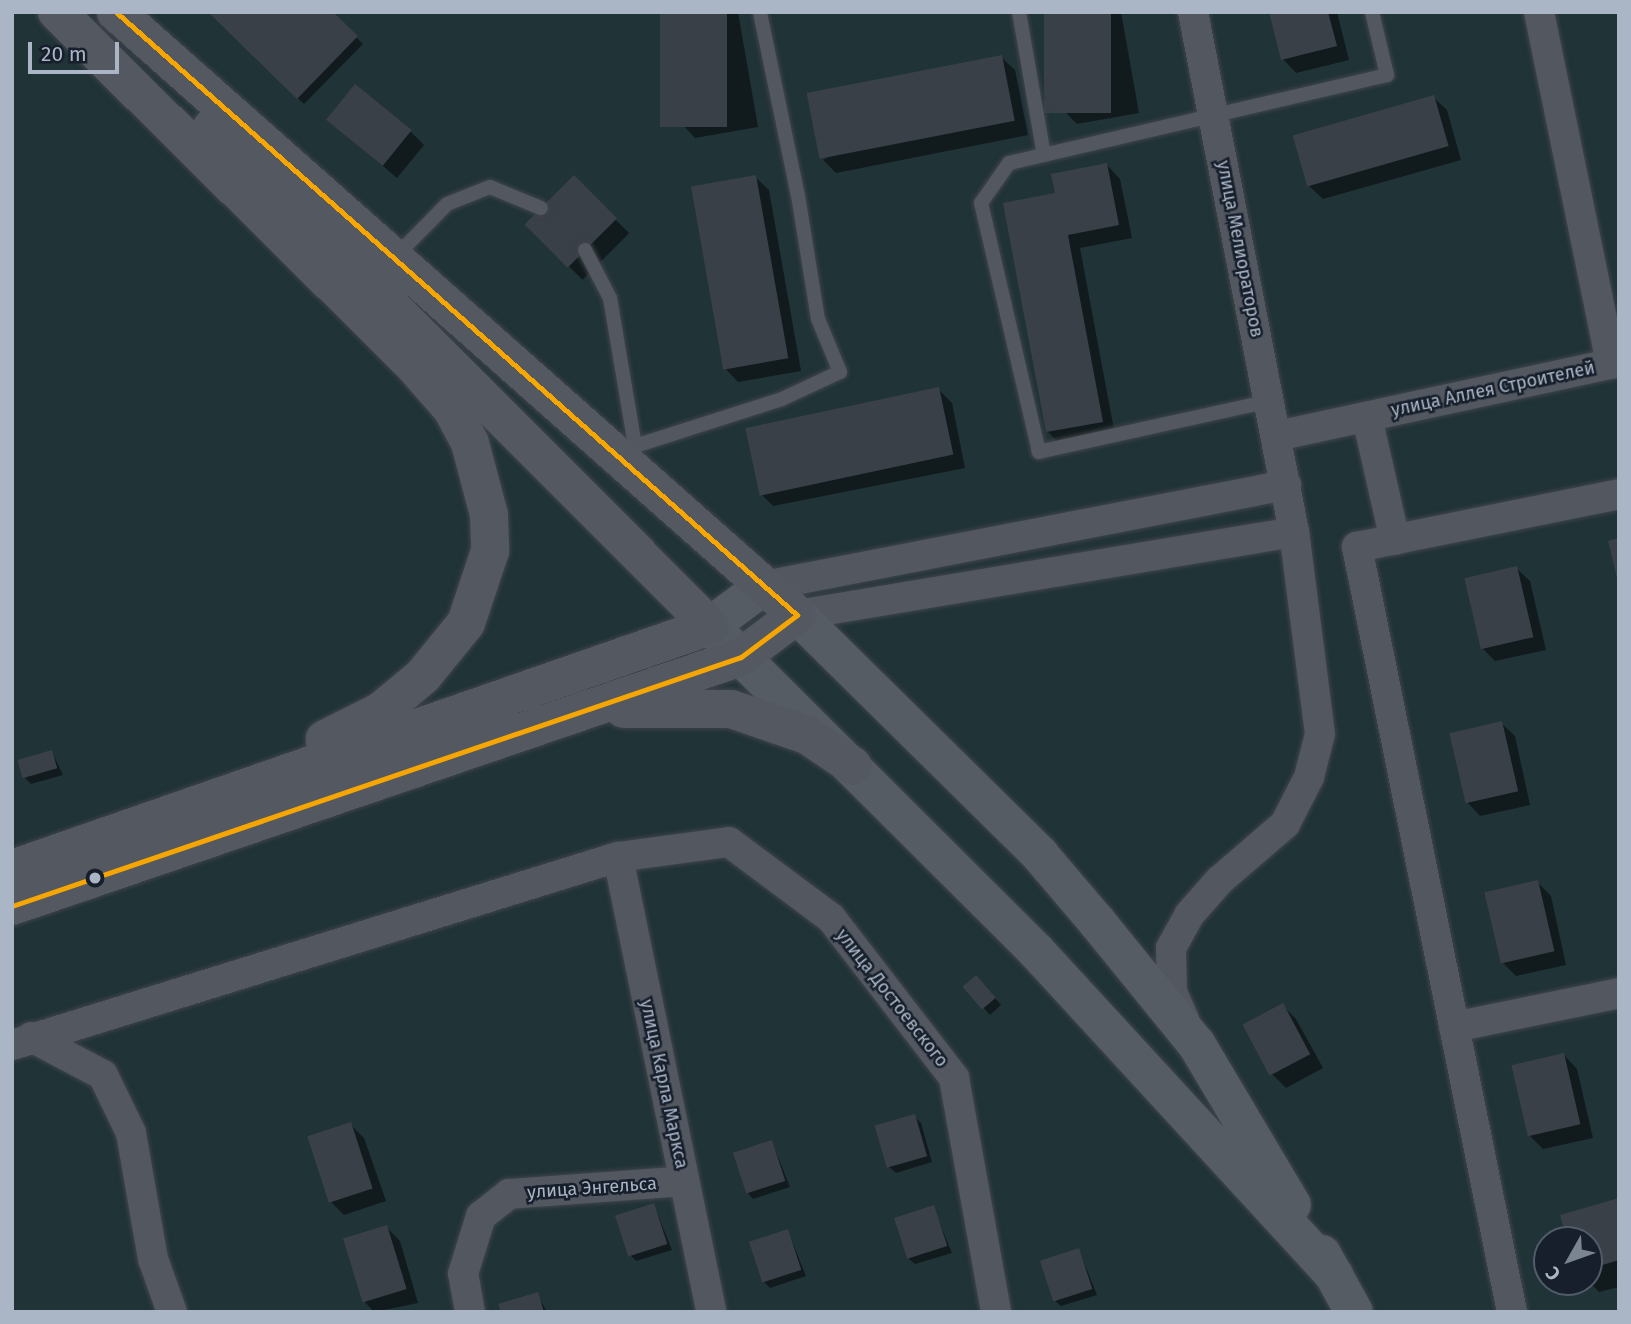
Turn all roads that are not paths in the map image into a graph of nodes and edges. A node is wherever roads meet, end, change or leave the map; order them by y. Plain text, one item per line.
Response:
1 (57, 12) edge
2 (90, 12) edge
3 (116, 12) edge
4 (760, 12) edge
5 (1019, 12) edge
6 (1193, 12) edge
7 (1372, 12) edge
8 (1539, 12) edge
9 (1214, 115) junction
10 (1044, 155) junction
11 (541, 208) dead end
12 (585, 250) dead end
13 (395, 257) junction
14 (1615, 363) edge
15 (1270, 401) junction
16 (1367, 417) junction
17 (1277, 436) junction
18 (628, 452) junction
19 (1286, 485) junction
20 (1619, 494) edge
21 (1294, 533) junction
22 (1395, 540) junction
23 (764, 586) junction
24 (797, 615) junction
25 (710, 626) junction
26 (741, 657) junction
27 (584, 711) junction
28 (853, 765) junction
29 (12, 851) edge
30 (618, 857) junction
31 (12, 869) edge
32 (12, 906) edge
33 (1619, 993) edge
34 (1454, 1027) junction
35 (22, 1041) edge
36 (1197, 1045) junction
37 (684, 1181) junction
38 (1334, 1275) junction
39 (172, 1312) edge
40 (470, 1312) edge
41 (711, 1312) edge
42 (996, 1312) edge
43 (1353, 1312) edge
44 (1512, 1312) edge

1 - 29 main road
2 - 25 main road
3 - 13 main road
4 - 18 lane
5 - 10 lane
6 - 9 street, улица Мелиораторов
7 - 9 lane
8 - 14 street
9 - 10 lane
9 - 15 street, улица Мелиораторов
10 - 15 lane
11 - 13 lane
12 - 18 lane
13 - 18 main road
14 - 16 street, улица Аллея Строителей
15 - 17 street, улица Мелиораторов
16 - 17 street, улица Аллея Строителей
16 - 22 street
17 - 19 street, улица Мелиораторов
18 - 23 main road
19 - 21 street, улица Мелиораторов
19 - 23 street
20 - 22 street
21 - 24 street
21 - 36 street, улица Мелиораторов
22 - 34 street
23 - 24 main road
23 - 25 street
24 - 26 main road
24 - 36 street
25 - 26 street
25 - 31 main road
26 - 27 main road
26 - 28 street
27 - 28 main road
27 - 32 main road
28 - 38 street
30 - 35 street, улица Достоевского
30 - 37 street, улица Карла Маркса
30 - 42 street, улица Достоевского
33 - 34 street
34 - 44 street
35 - 39 street
36 - 38 street
37 - 40 street, улица Энгельса
37 - 41 street, улица Карла Маркса
38 - 43 street

